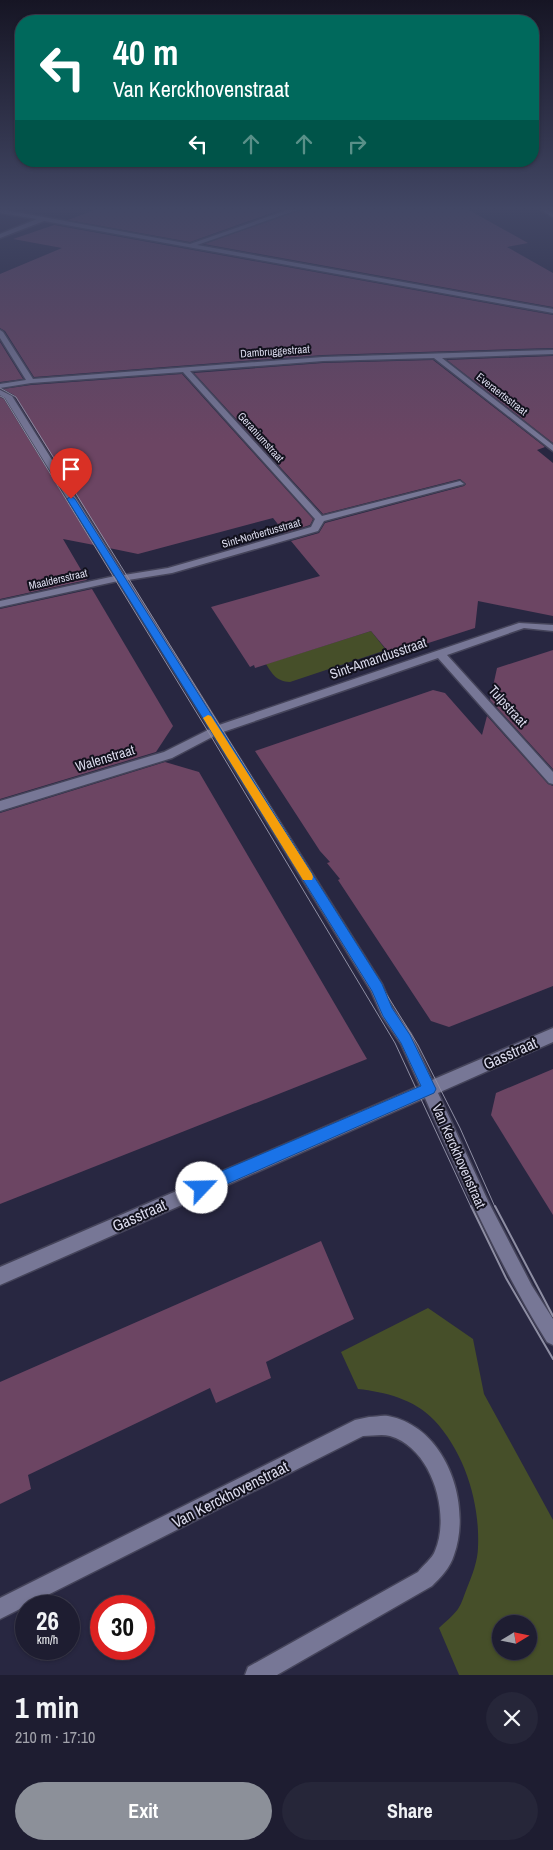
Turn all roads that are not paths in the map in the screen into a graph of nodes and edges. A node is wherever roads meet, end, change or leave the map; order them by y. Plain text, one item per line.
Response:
1 (423, 287) edge
2 (553, 311) edge
3 (0, 332) edge
4 (553, 352) edge
5 (436, 356) junction
6 (184, 369) junction
7 (31, 381) junction
8 (0, 386) edge
9 (0, 392) edge
10 (553, 449) edge
11 (460, 484) dead end
12 (320, 519) junction
13 (121, 578) junction
14 (0, 604) edge
15 (553, 628) edge
16 (440, 652) junction
17 (216, 731) junction
18 (553, 780) edge
19 (0, 806) edge
20 (553, 1035) edge
21 (429, 1089) junction
22 (0, 1276) edge
23 (553, 1336) edge
24 (0, 1609) edge
25 (256, 1675) edge

1 - 2 street
3 - 7 street
4 - 5 street, Dambruggestraat
5 - 6 street, Dambruggestraat
5 - 10 street, Everaertsstraat
6 - 7 street, Dambruggestraat
6 - 12 street, Geraniumstraat
7 - 8 street, Dambruggestraat
9 - 13 street, Van Kerckhovenstraat
11 - 12 street, Sint-Norbertusstraat
12 - 13 street, Sint-Norbertusstraat
13 - 14 street, Maaldersstraat
13 - 17 street, Van Kerckhovenstraat
15 - 16 street, Sint-Amandusstraat
16 - 17 street, Sint-Amandusstraat
16 - 18 street, Tulpstraat
17 - 19 street, Walenstraat
17 - 21 street, Van Kerckhovenstraat
20 - 21 street, Gasstraat
21 - 22 street, Gasstraat
21 - 23 street, Van Kerckhovenstraat
24 - 25 street, Van Kerckhovenstraat

